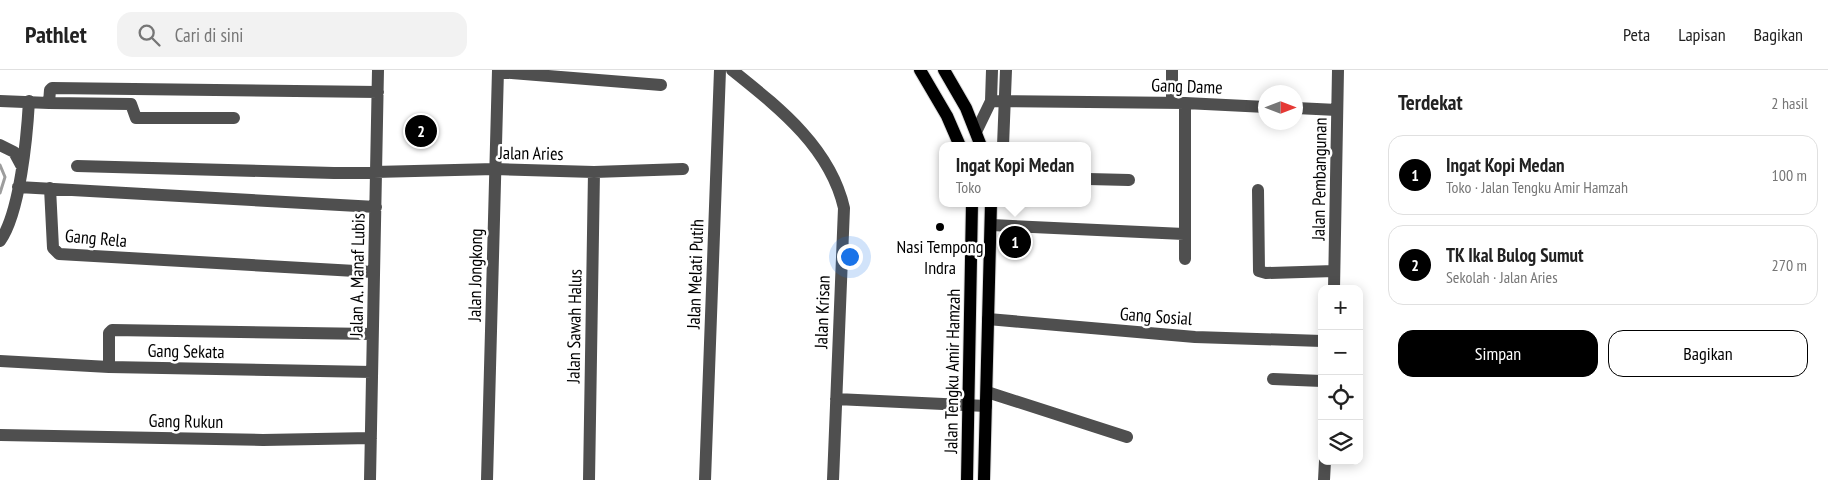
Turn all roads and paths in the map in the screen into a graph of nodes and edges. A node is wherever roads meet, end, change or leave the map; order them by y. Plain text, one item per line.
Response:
1 (378, 70) edge
2 (720, 70) edge
3 (732, 70) edge
4 (920, 70) edge
5 (944, 70) edge
6 (992, 70) edge
7 (1006, 70) edge
8 (1172, 70) edge
9 (1338, 70) edge
10 (498, 71) edge
11 (661, 85) dead end
12 (378, 92) junction
13 (0, 100) edge
14 (1004, 100) junction
15 (29, 101) junction
16 (991, 101) junction
17 (50, 102) junction
18 (1178, 103) junction
19 (1258, 107) edge
20 (1303, 108) edge
21 (1338, 110) junction
22 (234, 118) dead end
23 (976, 132) junction
24 (958, 142) edge
25 (980, 142) edge
26 (1003, 142) edge
27 (0, 145) edge
28 (21, 164) junction
29 (77, 166) dead end
30 (494, 169) junction
31 (683, 169) dead end
32 (378, 172) junction
33 (594, 172) junction
34 (1091, 178) edge
35 (1129, 180) dead end
36 (18, 187) junction
37 (50, 188) junction
38 (1258, 190) dead end
39 (376, 207) junction
40 (972, 207) edge
41 (991, 207) edge
42 (991, 225) junction
43 (1184, 234) junction
44 (0, 242) edge
45 (1185, 258) dead end
46 (1334, 270) junction
47 (373, 272) junction
48 (1334, 285) edge
49 (988, 319) junction
50 (372, 334) junction
51 (1318, 341) edge
52 (0, 361) edge
53 (109, 367) junction
54 (372, 372) junction
55 (1272, 379) dead end
56 (1318, 381) edge
57 (987, 392) junction
58 (836, 399) junction
59 (969, 405) junction
60 (986, 406) junction
61 (0, 435) edge
62 (1127, 437) dead end
63 (371, 438) junction
64 (1325, 465) edge
65 (370, 480) edge
66 (488, 480) edge
67 (589, 480) edge
68 (705, 480) edge
69 (833, 480) edge
70 (967, 480) edge
71 (984, 480) edge
72 (1324, 480) edge

1 - 12 street, Jalan A. Manaf Lubis
2 - 68 street, Jalan Melati Putih
3 - 58 street, Jalan Krisan
4 - 24 main road
5 - 23 main road
6 - 16 street
7 - 14 street
8 - 18 street
9 - 21 street, Jalan Pembangunan
10 - 11 street
10 - 30 street, Jalan Jongkong
12 - 17 street
12 - 32 street, Jalan A. Manaf Lubis
13 - 15 street
14 - 16 street, Gang Dame
14 - 18 street, Gang Dame
14 - 26 street
15 - 17 street
15 - 28 street
16 - 23 street
17 - 22 street
18 - 19 street, Gang Dame
18 - 43 street
20 - 21 street
21 - 46 street, Jalan Pembangunan
23 - 25 main road
27 - 28 street
28 - 36 street
29 - 32 street, Jalan Aries
30 - 32 street, Jalan Aries
30 - 33 street, Jalan Aries
30 - 66 street, Jalan Jongkong
31 - 33 street, Jalan Aries
32 - 39 street, Jalan A. Manaf Lubis
33 - 67 street, Jalan Sawah Halus
34 - 35 street
36 - 37 street
36 - 44 street
37 - 39 street
37 - 47 street, Gang Rela
38 - 46 street
39 - 47 street, Jalan A. Manaf Lubis
40 - 59 main road, Jalan Tengku Amir Hamzah
41 - 42 main road, Jalan Tengku Amir Hamzah
42 - 43 street
42 - 49 main road, Jalan Tengku Amir Hamzah
43 - 45 street
46 - 48 street, Jalan Pembangunan
47 - 50 street, Jalan A. Manaf Lubis
49 - 51 street, Gang Sosial
49 - 57 main road, Jalan Tengku Amir Hamzah
50 - 53 street
50 - 54 street, Jalan A. Manaf Lubis
52 - 53 street, Gang Sekata
53 - 54 street, Gang Sekata
54 - 63 street, Jalan A. Manaf Lubis
55 - 56 street
57 - 60 main road, Jalan Tengku Amir Hamzah
57 - 62 street
58 - 59 street
58 - 69 street, Jalan Krisan
59 - 60 street
59 - 70 main road, Jalan Tengku Amir Hamzah
60 - 71 main road, Jalan Tengku Amir Hamzah
61 - 63 street, Gang Rukun
63 - 65 street, Jalan A. Manaf Lubis
64 - 72 street

